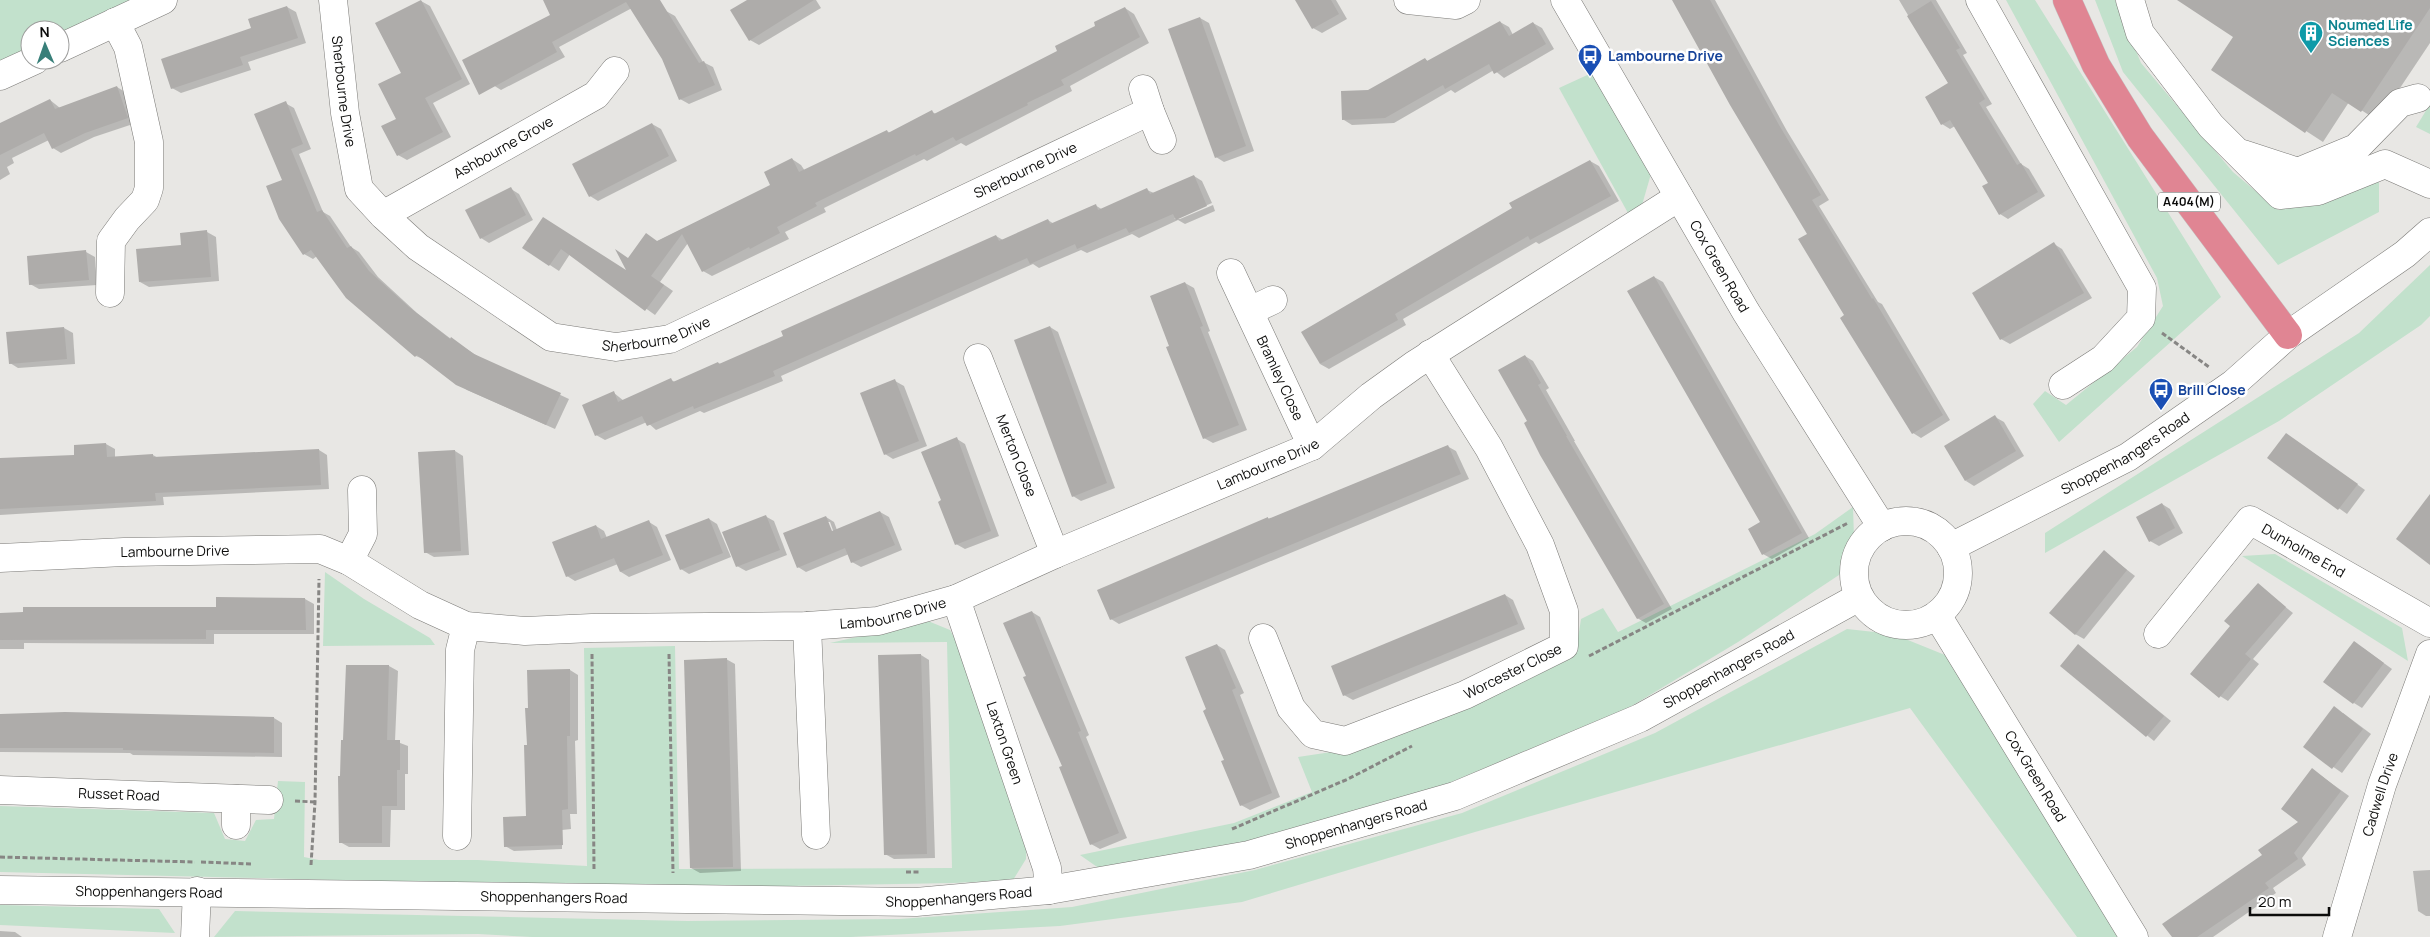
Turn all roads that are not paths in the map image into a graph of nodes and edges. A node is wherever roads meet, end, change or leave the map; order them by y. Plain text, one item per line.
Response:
1 (163, 0) edge
2 (333, 0) edge
3 (1408, 0) edge
4 (1466, 0) edge
5 (1565, 0) edge
6 (1980, 0) edge
7 (2067, 0) edge
8 (2130, 0) edge
9 (115, 22) junction
10 (70, 43) edge
11 (20, 67) edge
12 (615, 71) dead end
13 (0, 76) edge
14 (2418, 98) dead end
15 (1162, 140) dead end
16 (2237, 152) junction
17 (2430, 184) edge
18 (1679, 198) junction
19 (384, 215) junction
20 (2430, 232) edge
21 (1231, 273) dead end
22 (110, 293) dead end
23 (2288, 335) junction
24 (1430, 354) junction
25 (978, 358) dead end
26 (2063, 385) dead end
27 (1312, 446) junction
28 (362, 490) dead end
29 (1878, 518) junction
30 (1951, 547) junction
31 (1055, 554) junction
32 (0, 558) edge
33 (349, 561) junction
34 (1859, 597) junction
35 (956, 599) junction
36 (1937, 615) junction
37 (2430, 623) edge
38 (466, 626) junction
39 (807, 626) junction
40 (2158, 634) dead end
41 (1263, 638) dead end
42 (2430, 654) edge
43 (0, 790) edge
44 (269, 800) dead end
45 (816, 835) dead end
46 (456, 836) dead end
47 (0, 890) edge
48 (1049, 890) junction
49 (197, 891) junction
50 (194, 937) edge
51 (2134, 937) edge
52 (2337, 937) edge

1 - 9 street
2 - 19 street, Sherbourne Drive
3 - 4 street
5 - 18 street, Cox Green Road
6 - 26 street
7 - 23 highway, A404(M)
8 - 16 street
9 - 10 street
9 - 22 street
11 - 13 street
12 - 19 street, Ashbourne Grove
14 - 16 street
15 - 19 street, Sherbourne Drive
16 - 17 street
18 - 24 street, Lambourne Drive
18 - 29 street, Cox Green Road
20 - 23 street, Shoppenhangers Road
21 - 27 street, Bramley Close
23 - 30 street, Shoppenhangers Road
24 - 27 street, Lambourne Drive
24 - 41 street, Worcester Close
25 - 31 street, Merton Close
27 - 31 street, Lambourne Drive
28 - 33 street
29 - 30 street
29 - 34 street
30 - 36 street
31 - 35 street, Lambourne Drive
32 - 33 street, Lambourne Drive
33 - 38 street, Lambourne Drive
34 - 36 street
34 - 48 street, Shoppenhangers Road
35 - 39 street, Lambourne Drive
35 - 48 street, Laxton Green
36 - 51 street, Cox Green Road
37 - 40 street, Dunholme End
38 - 39 street, Lambourne Drive
38 - 46 street
39 - 45 street
42 - 52 street, Cadwell Drive
43 - 44 street, Russet Road
47 - 49 street, Shoppenhangers Road
48 - 49 street, Shoppenhangers Road
49 - 50 street

